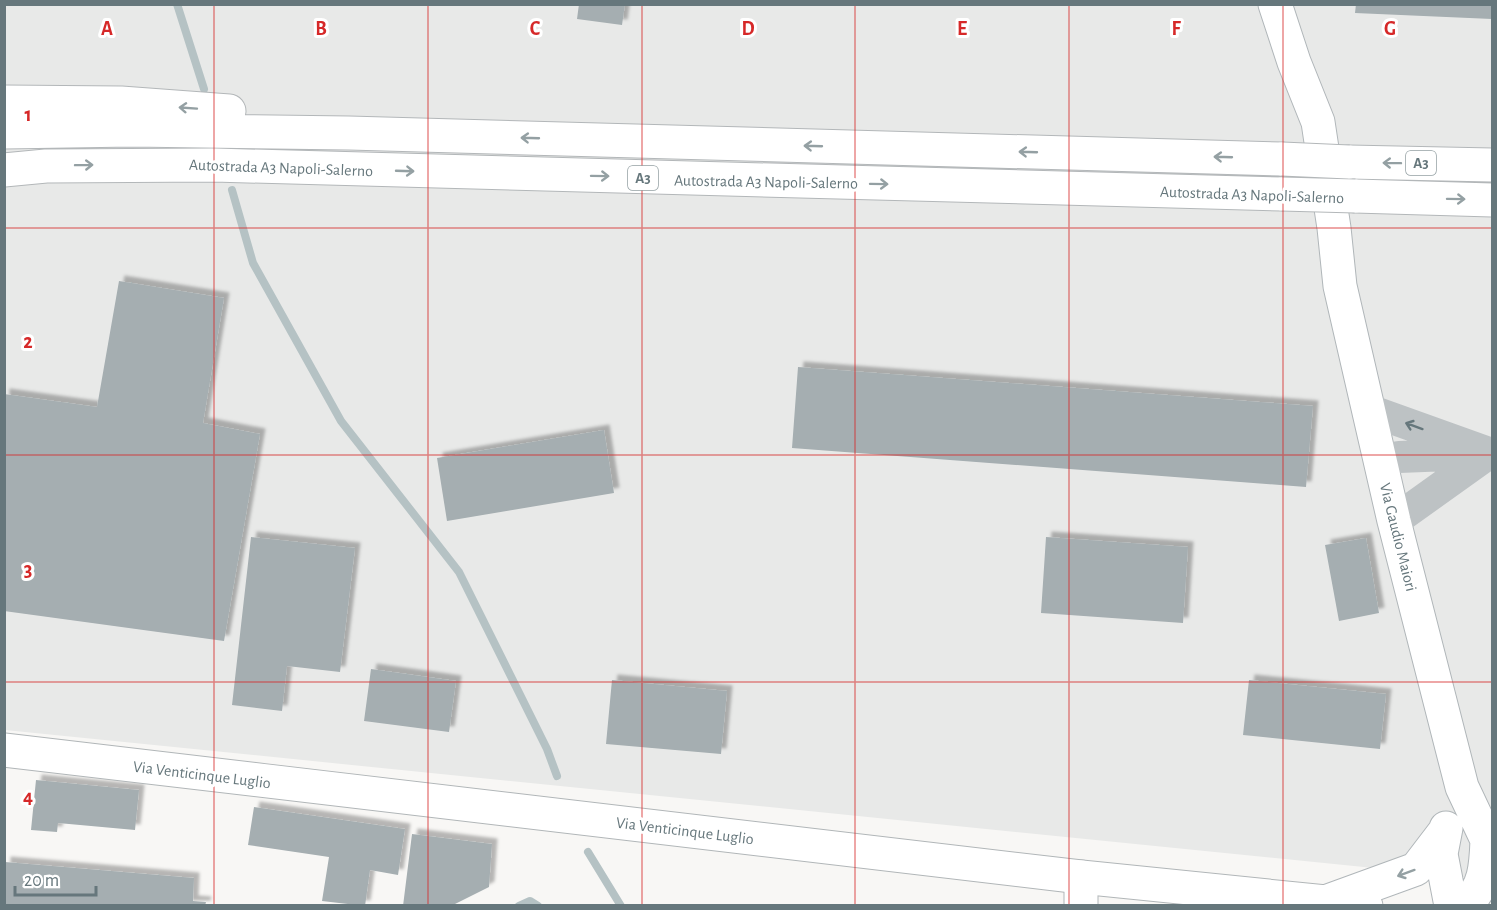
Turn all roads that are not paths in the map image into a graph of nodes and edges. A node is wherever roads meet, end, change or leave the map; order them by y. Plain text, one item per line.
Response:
1 (1275, 4) edge
2 (4, 102) edge
3 (4, 132) edge
4 (349, 133) junction
5 (1492, 165) edge
6 (46, 166) junction
7 (4, 170) edge
8 (4, 174) edge
9 (1492, 200) edge
10 (1369, 410) junction
11 (1491, 453) edge
12 (1381, 462) junction
13 (1394, 520) junction
14 (4, 750) edge
15 (1462, 787) junction
16 (1445, 831) junction
17 (1490, 843) edge
18 (1081, 891) edge
19 (1328, 901) junction
20 (1366, 906) edge
21 (1451, 906) edge
22 (1465, 906) edge

1 - 10 main road, Via Gaudio Maiori
4 -> 2 main road
3 - 4 main road, Autostrada A3 Napoli-Salerno / A3
5 -> 4 main road, Autostrada A3 Napoli-Salerno / A3, bridge
6 - 7 main road, Autostrada A3 Napoli-Salerno / A3
6 - 8 main road
6 -> 9 main road, Autostrada A3 Napoli-Salerno / A3, bridge
11 -> 10 street
10 - 12 main road, Via Gaudio Maiori
11 - 12 street
11 - 13 street
12 - 13 main road, Via Gaudio Maiori
13 - 15 main road, Via Gaudio Maiori
14 - 18 main road, Via Venticinque Luglio
15 - 16 main road
15 - 17 main road, Via Gaudio Maiori
16 -> 19 main road
16 - 21 main road
17 - 22 main road, Via Gaudio Maiori
18 - 19 main road, Via Venticinque Luglio
19 - 20 main road, Via Venticinque Luglio

